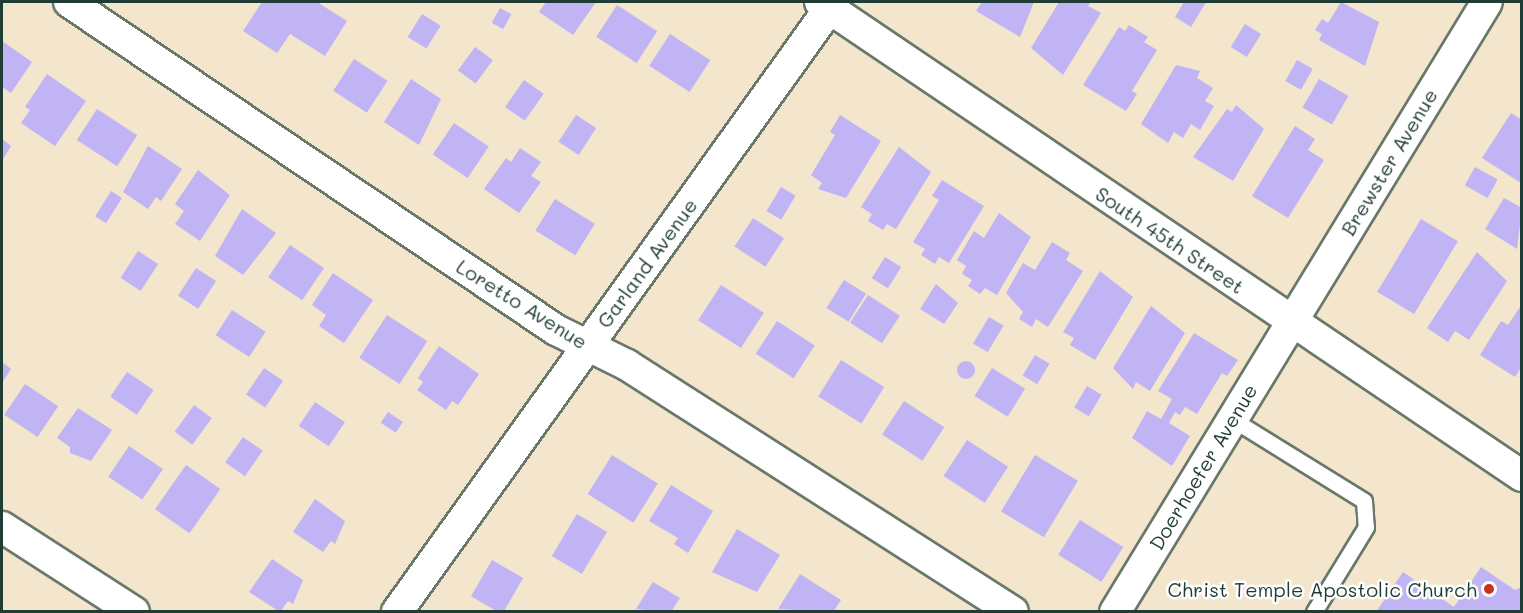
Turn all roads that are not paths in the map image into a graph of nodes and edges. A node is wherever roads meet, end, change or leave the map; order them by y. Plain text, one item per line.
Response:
1 (69, 2) edge
2 (1487, 2) edge
3 (828, 4) edge
4 (1292, 322) junction
5 (588, 346) junction
6 (1232, 420) junction
7 (1521, 476) edge
8 (2, 527) edge
9 (134, 612) edge
10 (397, 612) edge
11 (1013, 612) edge
12 (1115, 612) edge
13 (1314, 612) edge

1 - 5 street, Loretto Avenue
2 - 4 street, Brewster Avenue
3 - 4 street, South 45th Street
3 - 5 street, Garland Avenue
4 - 6 street, Doerhoefer Avenue
4 - 7 street, South 45th Street
5 - 10 street, Garland Avenue
5 - 11 street, Loretto Avenue
6 - 12 street, Doerhoefer Avenue
6 - 13 lane
8 - 9 street

